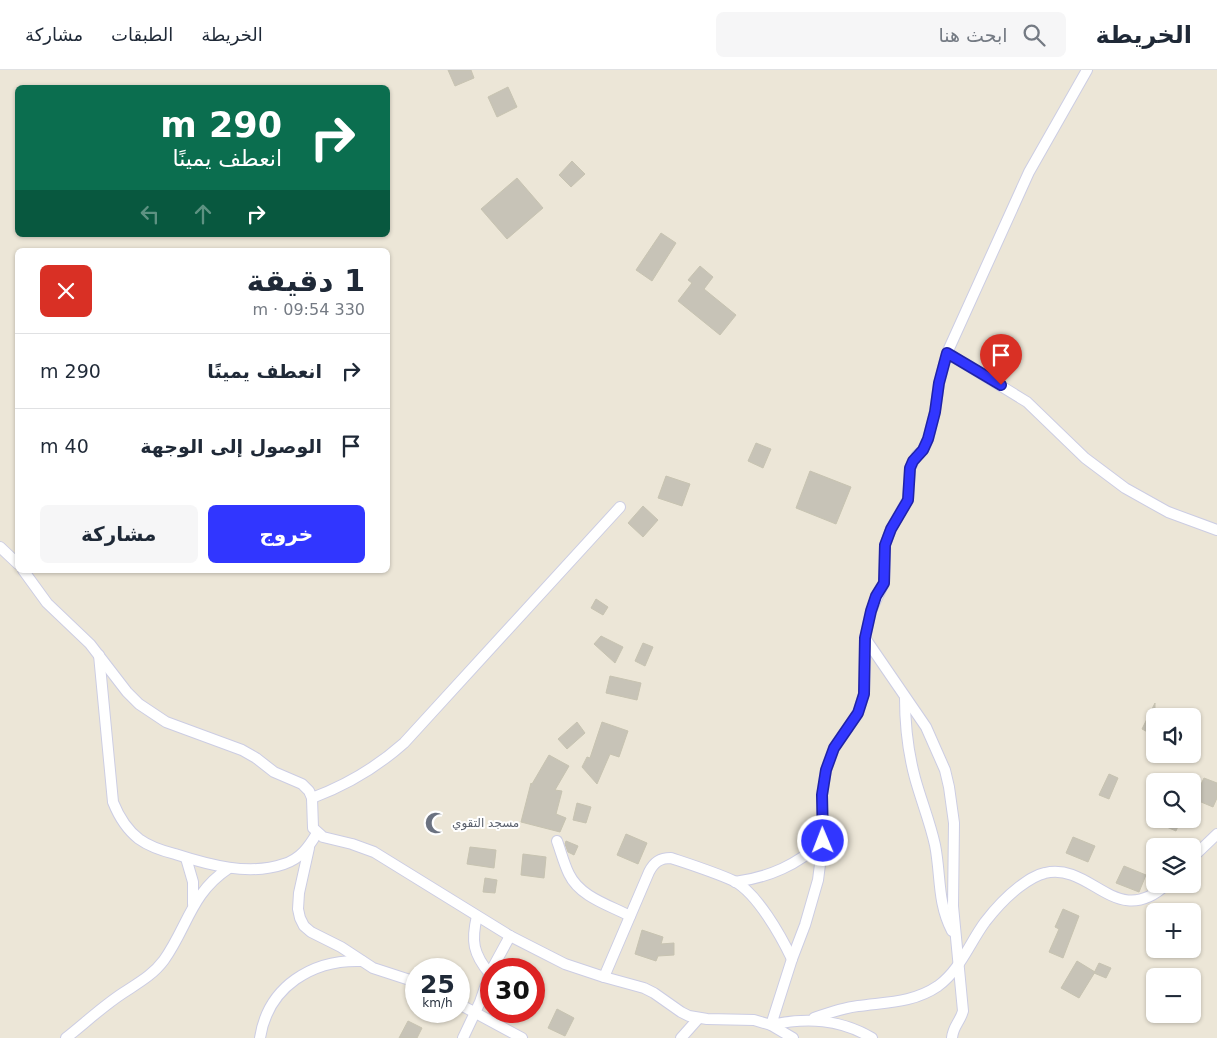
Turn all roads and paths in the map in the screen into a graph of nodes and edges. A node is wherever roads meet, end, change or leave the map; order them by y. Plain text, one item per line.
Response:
1 (1086, 70) edge
2 (947, 353) junction
3 (620, 507) dead end
4 (1217, 530) edge
5 (0, 547) edge
6 (15, 561) edge
7 (25, 573) edge
8 (865, 638) junction
9 (99, 655) junction
10 (905, 698) junction
11 (312, 798) junction
12 (317, 833) junction
13 (1217, 834) edge
14 (557, 841) dead end
15 (823, 841) junction
16 (309, 847) junction
17 (1201, 849) edge
18 (186, 858) junction
19 (229, 868) junction
20 (735, 882) junction
21 (1156, 893) edge
22 (192, 908) junction
23 (476, 916) junction
24 (630, 916) junction
25 (510, 936) junction
26 (955, 936) junction
27 (498, 958) edge
28 (792, 959) junction
29 (362, 961) junction
30 (480, 962) edge
31 (958, 965) junction
32 (604, 977) junction
33 (405, 979) edge
34 (480, 1001) edge
35 (470, 1011) edge
36 (475, 1014) junction
37 (698, 1018) junction
38 (808, 1020) junction
39 (771, 1025) junction
40 (66, 1038) edge
41 (260, 1038) edge
42 (463, 1038) edge
43 (522, 1038) edge
44 (681, 1038) edge
45 (793, 1038) edge
46 (872, 1038) edge
47 (952, 1038) edge

1 - 2 street
2 - 4 street
2 - 8 street
3 - 11 street
5 - 6 street
7 - 9 street
8 - 10 street
8 - 15 street
9 - 11 street
9 - 18 street
10 - 26 street
10 - 26 street
11 - 12 street
12 - 16 street
12 - 23 street
13 - 17 street
14 - 24 street
15 - 20 street
15 - 28 street
16 - 19 street
16 - 29 street
18 - 19 street
18 - 22 street
19 - 22 street
20 - 24 street
20 - 28 street
21 - 31 street
22 - 40 street
23 - 25 street
23 - 30 street
24 - 32 street
25 - 27 street
25 - 32 street
26 - 31 street
28 - 39 street
29 - 33 street
29 - 41 street
31 - 38 street
31 - 47 street
32 - 37 street
34 - 36 street
35 - 36 street
36 - 42 street
36 - 43 street
37 - 39 street
37 - 44 street
38 - 39 street
38 - 46 street
39 - 45 street

